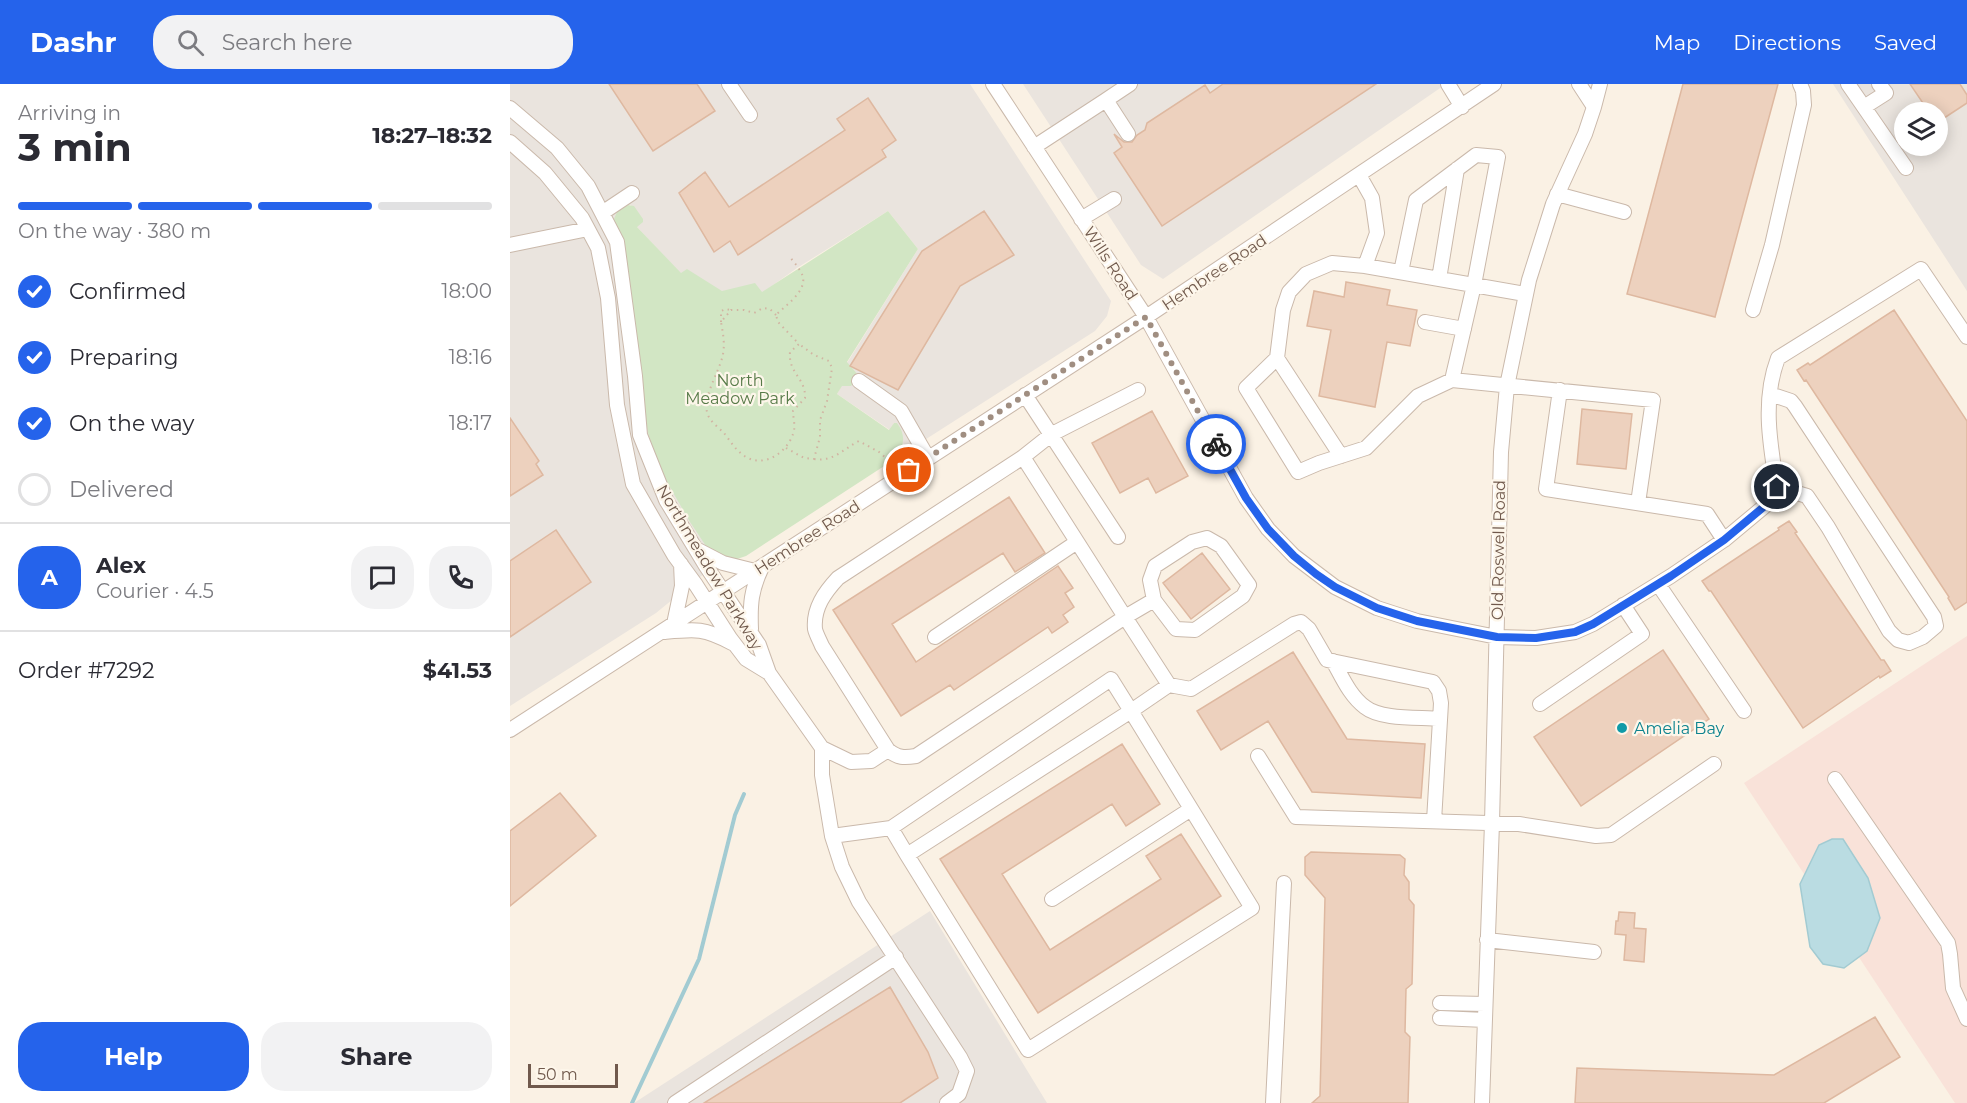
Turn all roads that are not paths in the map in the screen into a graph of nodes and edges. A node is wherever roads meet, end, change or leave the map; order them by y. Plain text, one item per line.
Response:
1 (729, 84) edge
2 (993, 84) edge
3 (1130, 84) edge
4 (1448, 84) edge
5 (1494, 84) edge
6 (1579, 84) edge
7 (1599, 84) edge
8 (1800, 84) edge
9 (1848, 84) edge
10 (1879, 84) edge
11 (1106, 100) junction
12 (1462, 107) junction
13 (1594, 107) junction
14 (1864, 107) junction
15 (510, 108) edge
16 (750, 116) dead end
17 (1128, 134) dead end
18 (510, 142) edge
19 (1034, 147) junction
20 (1906, 168) dead end
21 (1457, 169) junction
22 (1359, 175) junction
23 (632, 193) dead end
24 (1557, 194) junction
25 (1114, 199) dead end
26 (1624, 212) dead end
27 (602, 213) junction
28 (1081, 219) junction
29 (588, 229) junction
30 (510, 245) edge
31 (1365, 266) junction
32 (1401, 272) junction
33 (1439, 279) junction
34 (1474, 285) junction
35 (1525, 294) junction
36 (1754, 310) dead end
37 (1146, 317) junction
38 (1425, 322) dead end
39 (1464, 329) junction
40 (1967, 337) edge
41 (1277, 358) junction
42 (1452, 380) junction
43 (859, 381) dead end
44 (1507, 386) junction
45 (1138, 390) dead end
46 (1560, 390) junction
47 (1770, 394) junction
48 (1025, 395) junction
49 (1052, 434) junction
50 (1341, 456) junction
51 (1023, 457) junction
52 (928, 458) junction
53 (1777, 487) junction
54 (1638, 503) junction
55 (1118, 537) dead end
56 (1724, 540) junction
57 (1077, 542) junction
58 (698, 550) junction
59 (681, 564) junction
60 (759, 568) junction
61 (1658, 584) junction
62 (724, 591) junction
63 (1154, 600) junction
64 (707, 603) junction
65 (1623, 605) junction
66 (1125, 617) junction
67 (674, 624) junction
68 (751, 632) junction
69 (660, 633) junction
70 (935, 637) dead end
71 (1497, 637) junction
72 (735, 644) junction
73 (1333, 661) junction
74 (769, 673) junction
75 (1169, 685) junction
76 (1540, 704) dead end
77 (1131, 711) junction
78 (1744, 711) dead end
79 (1440, 719) junction
80 (510, 730) edge
81 (822, 748) junction
82 (888, 750) junction
83 (1258, 756) dead end
84 (1714, 764) dead end
85 (1835, 779) dead end
86 (1191, 808) junction
87 (1434, 821) junction
88 (1492, 824) junction
89 (891, 828) junction
90 (832, 837) junction
91 (907, 855) junction
92 (1284, 882) dead end
93 (1052, 899) dead end
94 (1487, 940) junction
95 (1594, 952) dead end
96 (896, 957) junction
97 (1440, 1003) dead end
98 (1485, 1004) junction
99 (1440, 1018) dead end
100 (1967, 1019) edge
101 (1485, 1020) junction
102 (675, 1103) edge
103 (947, 1103) edge
104 (1274, 1103) edge
105 (1482, 1103) edge

1 - 16 street
2 - 19 street, Wills Road
3 - 11 street
4 - 12 street
5 - 12 street, Hembree Road
6 - 13 street
7 - 13 street, Old Roswell Road
8 - 36 street
9 - 14 street
10 - 14 street
11 - 17 street
11 - 19 street
12 - 22 street, Hembree Road
13 - 24 street, Old Roswell Road
14 - 20 street
15 - 27 street, Northmeadow Parkway
18 - 29 street, Northmeadow Parkway
19 - 28 street, Wills Road
21 - 32 street
21 - 33 street
21 - 34 street
22 - 31 street
22 - 37 street, Hembree Road
23 - 27 street
24 - 26 street
24 - 35 street, Old Roswell Road
25 - 28 street
27 - 58 street, Northmeadow Parkway
28 - 37 street, Wills Road
29 - 30 street
29 - 59 street, Northmeadow Parkway
31 - 32 street
31 - 41 street
32 - 33 street
33 - 34 street
34 - 35 street
34 - 39 street
35 - 44 street, Old Roswell Road
37 - 48 street, Hembree Road
37 - 71 street, Wills Road
38 - 39 street
39 - 42 street
40 - 47 street
41 - 50 street
41 - 50 street
42 - 44 street
42 - 50 street
43 - 52 street
44 - 46 street
44 - 71 street, Old Roswell Road
45 - 49 street
46 - 54 street
46 - 54 street
47 - 53 street
47 - 53 street
48 - 49 street
48 - 52 street, Hembree Road
49 - 51 street
49 - 55 street
51 - 57 street
51 - 82 street
52 - 60 street, Hembree Road
53 - 56 street, Wills Road
54 - 56 street
56 - 61 street, Wills Road
57 - 66 street
57 - 70 street
58 - 60 street
58 - 62 street, Northmeadow Parkway
59 - 64 street, Northmeadow Parkway
59 - 67 street
60 - 62 street, Hembree Road
60 - 68 street
61 - 65 street, Wills Road
61 - 78 street
62 - 64 street, Hembree Road
62 - 68 street, Northmeadow Parkway
63 - 63 street
63 - 66 street
64 - 67 street, Hembree Road
64 - 72 street, Northmeadow Parkway
65 - 71 street, Wills Road
65 - 76 street
66 - 75 street
66 - 82 street
67 - 69 street, Hembree Road
68 - 74 street, Northmeadow Parkway
69 - 72 street
69 - 80 street, Hembree Road
71 - 88 street, Old Roswell Road
72 - 74 street, Northmeadow Parkway
73 - 75 street
73 - 79 street
73 - 79 street
74 - 81 street, Northmeadow Parkway
75 - 77 street
77 - 86 street
77 - 89 street
77 - 91 street
79 - 87 street
81 - 82 street
81 - 90 street
83 - 87 street
84 - 88 street
85 - 100 street
86 - 91 street
86 - 93 street
87 - 88 street
88 - 94 street, Old Roswell Road
89 - 90 street
89 - 91 street
90 - 96 street
92 - 104 street
94 - 95 street
94 - 98 street, Old Roswell Road
96 - 102 street
96 - 103 street
97 - 98 street
98 - 101 street, Old Roswell Road
99 - 101 street
101 - 105 street, Old Roswell Road

